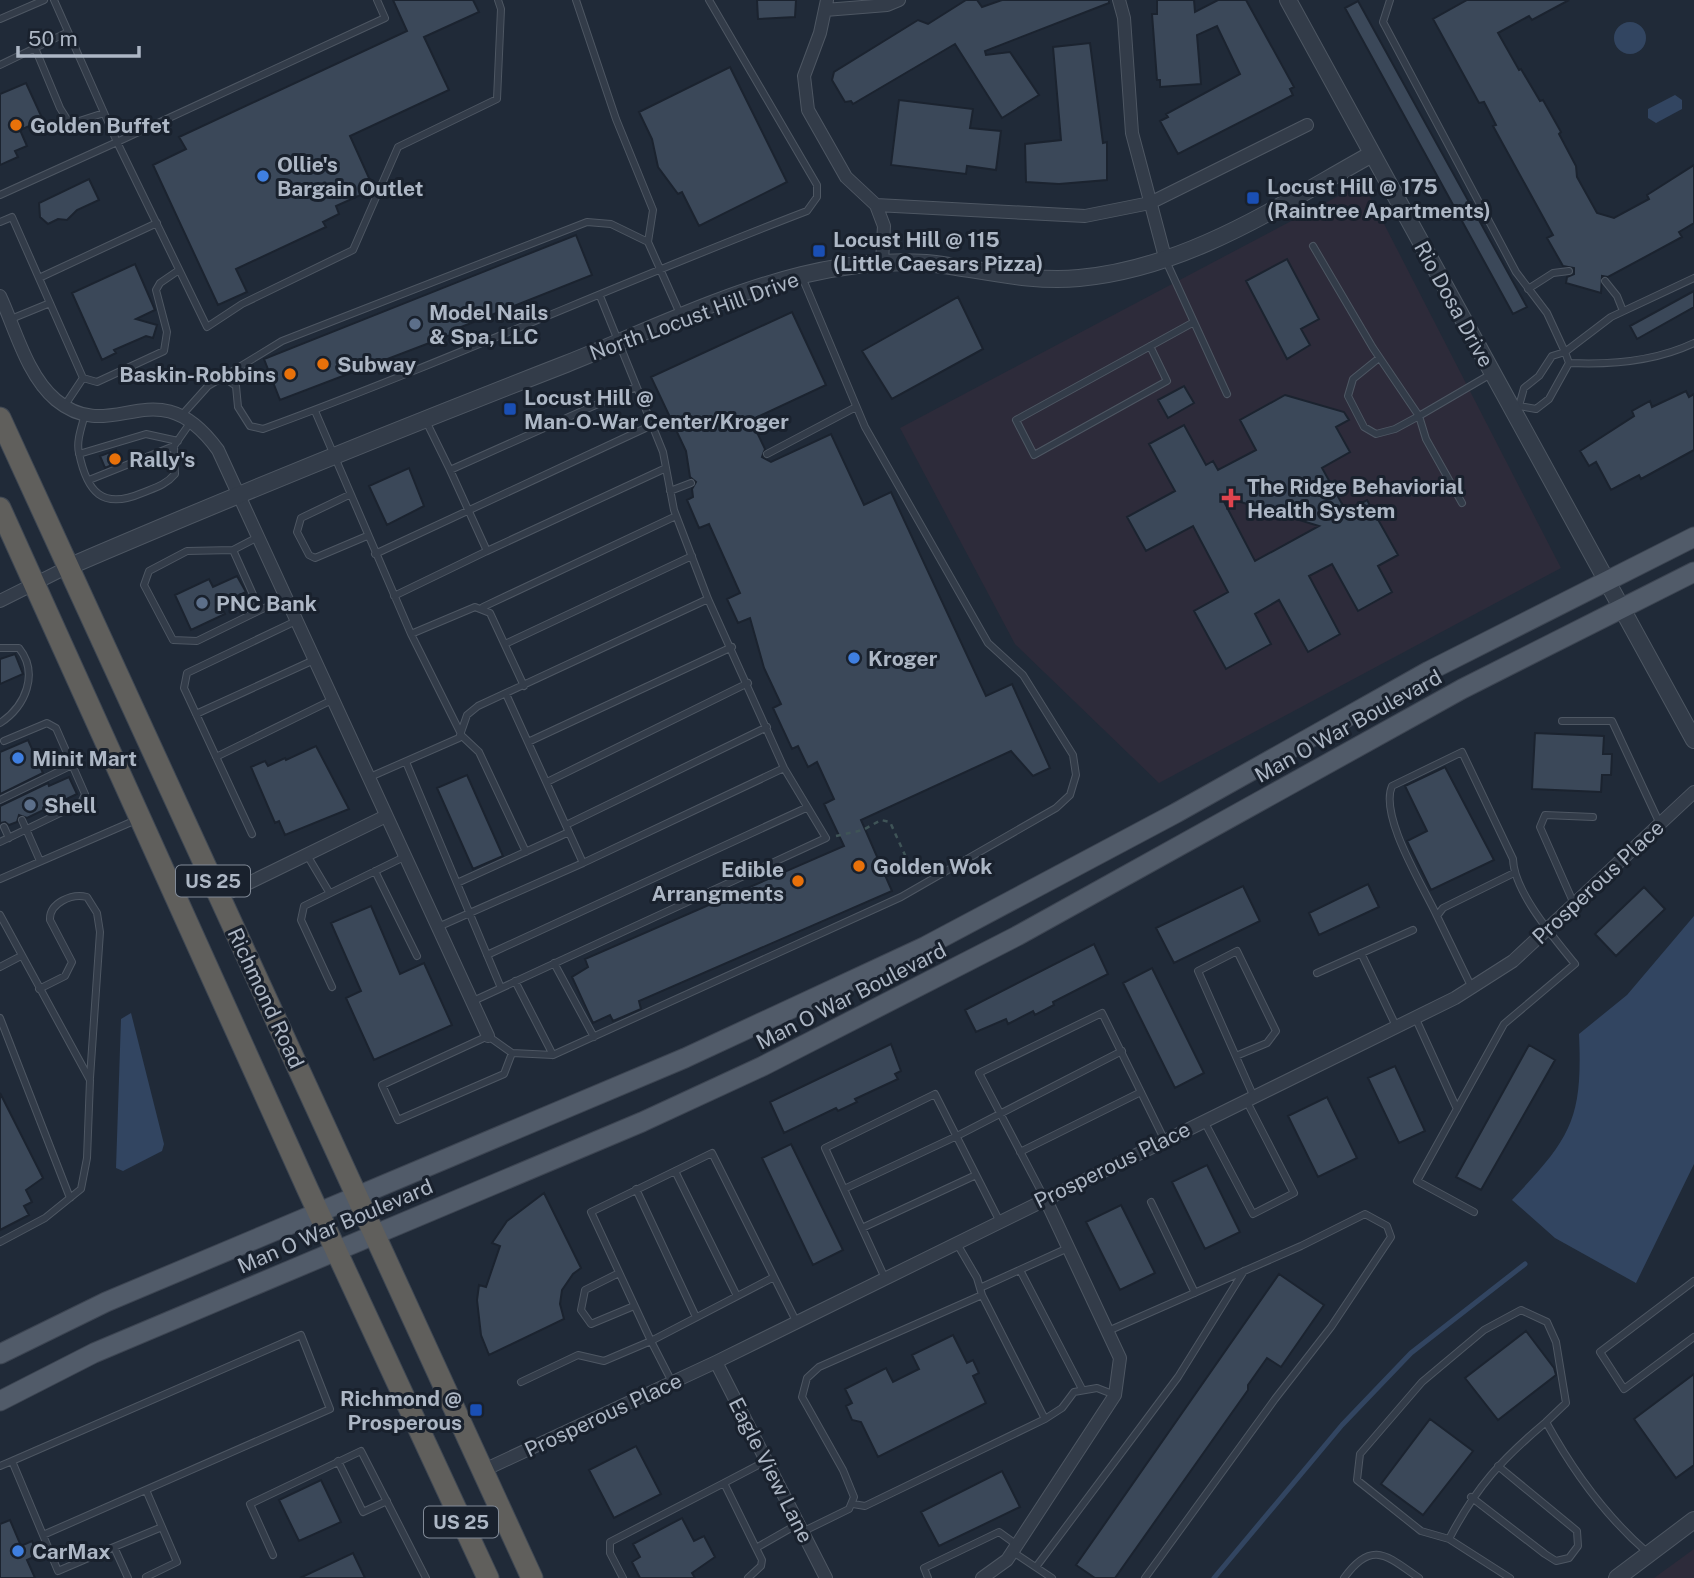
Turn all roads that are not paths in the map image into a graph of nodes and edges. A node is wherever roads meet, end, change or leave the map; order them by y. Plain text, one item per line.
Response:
1 (44, 0) edge
2 (54, 0) edge
3 (377, 0) edge
4 (498, 0) edge
5 (576, 0) edge
6 (709, 0) edge
7 (899, 0) edge
8 (1119, 0) edge
9 (1288, 0) edge
10 (1390, 0) edge
11 (826, 5) edge
12 (0, 19) edge
13 (68, 32) junction
14 (35, 48) junction
15 (0, 65) edge
16 (104, 113) junction
17 (1307, 125) dead end
18 (117, 142) junction
19 (1372, 154) junction
20 (0, 195) edge
21 (1150, 202) junction
22 (876, 205) junction
23 (0, 222) edge
24 (156, 223) junction
25 (648, 242) junction
26 (1313, 246) dead end
27 (1166, 261) junction
28 (882, 262) junction
29 (660, 267) junction
30 (179, 270) junction
31 (1569, 271) dead end
32 (801, 275) junction
33 (38, 278) junction
34 (1694, 278) edge
35 (1605, 281) dead end
36 (1528, 289) junction
37 (0, 296) edge
38 (600, 296) junction
39 (50, 303) junction
40 (1623, 312) junction
41 (681, 316) junction
42 (11, 319) junction
43 (1194, 322) junction
44 (1694, 343) edge
45 (618, 344) junction
46 (1150, 346) junction
47 (1565, 352) junction
48 (1379, 358) junction
49 (1569, 363) junction
50 (1492, 373) junction
51 (223, 377) junction
52 (83, 378) junction
53 (636, 387) junction
54 (1227, 394) dead end
55 (65, 405) junction
56 (856, 407) junction
57 (1516, 408) junction
58 (315, 411) junction
59 (85, 414) junction
60 (1419, 416) junction
61 (0, 418) edge
62 (187, 418) junction
63 (425, 419) junction
64 (652, 425) junction
65 (176, 443) junction
66 (79, 454) junction
67 (767, 454) dead end
68 (332, 456) junction
69 (666, 468) junction
70 (450, 470) junction
71 (89, 480) junction
72 (691, 483) dead end
73 (670, 491) junction
74 (238, 494) junction
75 (349, 495) junction
76 (1462, 503) dead end
77 (0, 508) edge
78 (468, 509) junction
79 (676, 516) junction
80 (367, 536) junction
81 (257, 537) junction
82 (1694, 537) edge
83 (233, 550) junction
84 (487, 551) junction
85 (375, 554) junction
86 (692, 556) junction
87 (68, 567) junction
88 (1694, 572) edge
89 (1606, 580) junction
90 (35, 584) junction
91 (394, 596) junction
92 (285, 598) junction
93 (708, 599) junction
94 (0, 601) edge
95 (483, 607) junction
96 (1622, 608) junction
97 (260, 610) junction
98 (296, 621) junction
99 (411, 635) junction
100 (505, 644) junction
101 (732, 647) junction
102 (0, 648) edge
103 (314, 660) junction
104 (748, 683) junction
105 (524, 686) junction
106 (506, 694) junction
107 (332, 700) junction
108 (196, 714) junction
109 (1562, 721) dead end
110 (0, 723) edge
111 (767, 727) junction
112 (462, 736) junction
113 (1694, 740) edge
114 (4, 741) dead end
115 (528, 743) junction
116 (216, 757) junction
117 (406, 762) junction
118 (70, 765) junction
119 (784, 768) junction
120 (49, 777) junction
121 (368, 778) junction
122 (547, 782) junction
123 (53, 784) dead end
124 (1694, 792) edge
125 (0, 800) edge
126 (61, 802) dead end
127 (806, 808) junction
128 (42, 810) dead end
129 (65, 811) junction
130 (386, 816) junction
131 (1593, 817) dead end
132 (140, 818) junction
133 (22, 820) dead end
134 (47, 820) junction
135 (1660, 824) junction
136 (4, 827) dead end
137 (568, 829) junction
138 (26, 831) junction
139 (253, 834) dead end
140 (9, 838) junction
141 (0, 842) edge
142 (526, 852) junction
143 (307, 855) junction
144 (404, 857) junction
145 (40, 861) junction
146 (583, 863) junction
147 (375, 871) junction
148 (1514, 873) junction
149 (0, 879) edge
150 (457, 883) junction
151 (330, 892) junction
152 (220, 897) junction
153 (1574, 904) junction
154 (469, 912) junction
155 (0, 915) edge
156 (1437, 916) junction
157 (437, 928) junction
158 (1413, 930) dead end
159 (1547, 930) junction
160 (1361, 953) junction
161 (487, 955) junction
162 (417, 956) dead end
163 (21, 957) junction
164 (554, 963) junction
165 (0, 967) edge
166 (1317, 973) dead end
167 (515, 981) junction
168 (332, 987) dead end
169 (501, 988) junction
170 (1472, 988) junction
171 (39, 989) junction
172 (471, 1002) junction
173 (1415, 1017) junction
174 (0, 1018) edge
175 (1396, 1026) junction
176 (488, 1036) junction
177 (594, 1037) junction
178 (1122, 1051) junction
179 (512, 1054) junction
180 (552, 1055) junction
181 (1236, 1056) junction
182 (90, 1080) junction
183 (1141, 1092) junction
184 (1249, 1097) junction
185 (1457, 1109) junction
186 (1000, 1114) junction
187 (1203, 1119) junction
188 (957, 1136) junction
189 (1164, 1139) junction
190 (1020, 1152) junction
191 (675, 1171) junction
192 (976, 1175) junction
193 (636, 1189) junction
194 (844, 1189) junction
195 (357, 1195) junction
196 (70, 1198) junction
197 (1045, 1198) junction
198 (1151, 1202) dead end
199 (317, 1211) junction
200 (1474, 1212) dead end
201 (999, 1220) junction
202 (862, 1228) junction
203 (375, 1233) junction
204 (956, 1241) junction
205 (0, 1242) edge
206 (1068, 1248) junction
207 (336, 1251) junction
208 (1020, 1270) junction
209 (1244, 1271) junction
210 (619, 1273) junction
211 (884, 1276) junction
212 (774, 1277) junction
213 (1694, 1281) edge
214 (982, 1291) junction
215 (1195, 1293) junction
216 (737, 1296) junction
217 (634, 1306) junction
218 (696, 1317) junction
219 (796, 1321) junction
220 (1108, 1331) junction
221 (1694, 1336) edge
222 (651, 1341) junction
223 (0, 1354) edge
224 (716, 1362) junction
225 (521, 1382) dead end
226 (672, 1382) junction
227 (1082, 1390) junction
228 (1115, 1395) junction
229 (0, 1401) edge
230 (1045, 1419) junction
231 (1546, 1422) junction
232 (12, 1461) junction
233 (338, 1461) junction
234 (766, 1461) junction
235 (0, 1466) edge
236 (1498, 1466) junction
237 (484, 1470) junction
238 (724, 1483) junction
239 (146, 1490) junction
240 (1471, 1497) junction
241 (387, 1502) junction
242 (853, 1504) junction
243 (1694, 1520) edge
244 (162, 1527) junction
245 (800, 1528) junction
246 (43, 1535) junction
247 (1448, 1539) junction
248 (114, 1547) junction
249 (756, 1548) junction
250 (1015, 1549) junction
251 (1649, 1554) junction
252 (273, 1555) dead end
253 (1036, 1567) junction
254 (146, 1577) edge
255 (485, 1577) edge
256 (1047, 1577) edge
257 (128, 1578) edge
258 (426, 1578) edge
259 (532, 1578) edge
260 (623, 1578) edge
261 (748, 1578) edge
262 (826, 1578) edge
263 (928, 1578) edge
264 (982, 1578) edge
265 (1145, 1578) edge
266 (1344, 1578) edge
267 (1419, 1578) edge
268 (1510, 1578) edge
269 (1617, 1578) edge

1 - 12 lane
2 - 13 lane
3 - 18 lane
4 - 30 lane
5 - 25 lane
6 - 29 lane
7 - 11 street
8 - 21 street
9 - 19 street, Rio Dosa Drive
10 - 36 lane
11 - 22 street
13 - 14 lane
13 - 16 lane
14 - 15 lane
14 - 16 lane
16 - 18 lane
17 - 21 street
18 - 20 lane
18 - 24 lane
19 - 27 street, North Locust Hill Drive
19 - 50 street, Rio Dosa Drive
21 - 22 street
21 - 27 street
22 - 28 street
23 - 33 lane
24 - 30 lane
24 - 33 lane
25 - 29 lane
25 - 51 lane
26 - 48 lane
27 - 28 street, North Locust Hill Drive
27 - 43 lane
28 - 32 street, North Locust Hill Drive
29 - 38 lane
29 - 41 lane
30 - 52 lane
31 - 36 lane
32 - 41 street, North Locust Hill Drive
32 - 56 lane
33 - 39 lane
34 - 40 lane
35 - 40 lane
36 - 47 lane
37 - 42 street
38 - 45 lane
38 - 58 lane
39 - 42 lane
39 - 52 lane
40 - 47 lane
41 - 45 street, North Locust Hill Drive
42 - 55 street
43 - 46 lane
43 - 54 lane
44 - 49 lane
45 - 53 lane
45 - 63 street, North Locust Hill Drive
46 - 46 lane
47 - 49 lane
47 - 57 lane
48 - 60 lane
48 - 60 lane
49 - 57 lane
50 - 57 street, Rio Dosa Drive
50 - 60 lane
51 - 58 lane
51 - 62 lane
52 - 55 lane
53 - 64 lane
53 - 70 lane
55 - 59 street
56 - 67 lane
56 - 177 lane
57 - 89 street, Rio Dosa Drive
58 - 68 lane
59 - 62 street
59 - 66 lane
60 - 76 lane
61 - 87 highway, Richmond Road / US 25
62 - 65 lane
62 - 74 street
63 - 68 street, North Locust Hill Drive
63 - 70 lane
64 - 69 lane
64 - 78 lane
65 - 66 lane
65 - 71 lane
65 - 71 lane
66 - 71 lane
68 - 74 street, North Locust Hill Drive
68 - 75 lane
69 - 73 lane
69 - 84 lane
70 - 78 lane
72 - 73 lane
73 - 79 lane
74 - 81 street
74 - 87 street, North Locust Hill Drive
75 - 80 lane
75 - 80 lane
77 - 90 highway, Richmond Road / US 25
78 - 84 lane
78 - 85 lane
79 - 86 lane
79 - 95 lane
80 - 85 lane
81 - 83 lane
81 - 92 street
82 - 89 main road, Man O War Boulevard
83 - 97 lane
83 - 97 lane
84 - 91 lane
85 - 91 lane
86 - 93 lane
86 - 100 lane
87 - 90 street
87 - 152 highway, Richmond Road / US 25
88 - 96 main road, Man O War Boulevard
89 - 96 street, Rio Dosa Drive
89 - 195 main road, Man O War Boulevard
90 - 94 street
90 - 132 highway, Richmond Road / US 25
91 - 99 lane
92 - 97 lane
92 - 98 street
93 - 101 lane
93 - 105 lane
95 - 99 lane
95 - 100 lane
96 - 113 street, Rio Dosa Drive
96 - 203 main road, Man O War Boulevard
98 - 103 street
98 - 108 lane
99 - 112 lane
100 - 105 lane
101 - 104 lane
101 - 115 lane
102 - 110 lane
103 - 107 street
103 - 108 lane
104 - 111 lane
104 - 122 lane
105 - 106 lane
106 - 112 lane
106 - 115 lane
107 - 116 lane
107 - 121 street
108 - 116 lane
109 - 135 lane
111 - 119 lane
111 - 137 lane
112 - 117 lane
112 - 142 lane
114 - 118 lane
115 - 122 lane
116 - 139 lane
117 - 121 lane
117 - 150 lane
118 - 120 lane
118 - 129 lane
119 - 127 lane
119 - 146 lane
120 - 123 lane
120 - 125 lane
121 - 130 street
122 - 137 lane
124 - 135 street, Prosperous Place
126 - 129 lane
127 - 161 lane
127 - 164 lane
128 - 134 lane
129 - 134 lane
130 - 143 street
130 - 144 street
131 - 153 lane
132 - 145 lane
132 - 199 highway, Richmond Road / US 25
133 - 138 lane
134 - 138 lane
135 - 153 street, Prosperous Place
136 - 140 lane
137 - 142 lane
137 - 146 lane
138 - 140 lane
138 - 145 lane
140 - 141 lane
142 - 150 lane
143 - 151 lane
143 - 152 street
144 - 147 lane
144 - 157 street
145 - 149 lane
146 - 154 lane
147 - 151 lane
147 - 162 lane
148 - 156 lane
148 - 156 lane
148 - 159 lane
150 - 154 lane
151 - 168 lane
152 - 195 highway, Richmond Road / US 25
153 - 159 street, Prosperous Place
154 - 157 lane
154 - 161 lane
155 - 163 lane
156 - 170 lane
157 - 172 street
158 - 160 lane
159 - 170 street, Prosperous Place
159 - 185 lane
160 - 166 lane
160 - 175 lane
161 - 169 lane
163 - 165 lane
163 - 171 lane
164 - 167 lane
164 - 177 lane
167 - 169 lane
167 - 180 lane
169 - 172 lane
170 - 173 street, Prosperous Place
171 - 182 lane
171 - 182 lane
172 - 176 street
173 - 175 street, Prosperous Place
173 - 185 lane
174 - 196 lane
175 - 184 street, Prosperous Place
176 - 179 lane
176 - 179 lane
177 - 180 lane
178 - 183 lane
178 - 186 lane
178 - 186 lane
179 - 180 lane
181 - 181 lane
181 - 184 lane
182 - 196 lane
183 - 189 lane
183 - 190 lane
184 - 187 street, Prosperous Place
184 - 187 lane
185 - 200 lane
186 - 188 lane
186 - 190 lane
187 - 189 street, Prosperous Place
188 - 192 lane
188 - 194 lane
188 - 194 lane
189 - 197 street, Prosperous Place
190 - 197 lane
191 - 193 lane
191 - 212 lane
191 - 216 lane
192 - 201 lane
192 - 202 lane
193 - 210 lane
193 - 218 lane
194 - 202 lane
195 - 199 main road, Man O War Boulevard
195 - 203 highway, Richmond Road / US 25
196 - 205 lane
197 - 201 street, Prosperous Place
197 - 206 street
198 - 215 lane
199 - 207 highway, Richmond Road / US 25
199 - 223 main road, Man O War Boulevard
201 - 204 street, Prosperous Place
202 - 211 lane
203 - 207 main road, Man O War Boulevard
203 - 237 highway, Richmond Road / US 25
204 - 211 street, Prosperous Place
204 - 214 lane
206 - 208 lane
206 - 220 street
207 - 229 main road, Man O War Boulevard
207 - 255 highway, Richmond Road / US 25
208 - 214 lane
208 - 227 lane
209 - 215 lane
209 - 253 lane
209 - 265 lane
210 - 217 lane
210 - 217 lane
211 - 219 street, Prosperous Place
212 - 216 lane
212 - 219 lane
213 - 221 lane
214 - 230 lane
214 - 242 lane
215 - 220 lane
216 - 218 lane
217 - 222 lane
218 - 222 lane
219 - 224 street, Prosperous Place
220 - 228 street
222 - 225 lane
222 - 226 lane
224 - 226 street, Prosperous Place
224 - 234 street, Eagle View Lane
226 - 237 street, Prosperous Place
227 - 228 lane
227 - 230 lane
228 - 250 street
230 - 242 lane
231 - 236 lane
231 - 247 lane
231 - 251 lane
232 - 235 lane
232 - 239 lane
232 - 246 lane
233 - 241 lane
233 - 241 lane
233 - 252 lane
234 - 238 lane
234 - 245 street, Eagle View Lane
236 - 240 lane
236 - 240 lane
237 - 259 highway, Richmond Road / US 25
238 - 249 lane
238 - 260 lane
239 - 244 lane
239 - 246 lane
240 - 247 lane
241 - 258 lane
242 - 245 lane
243 - 251 street
244 - 248 lane
244 - 254 lane
245 - 249 lane
245 - 262 street, Eagle View Lane
246 - 248 lane
247 - 268 lane
248 - 257 lane
249 - 261 lane
250 - 253 lane
250 - 263 lane
250 - 264 street
251 - 269 street
253 - 256 lane
266 - 267 lane

